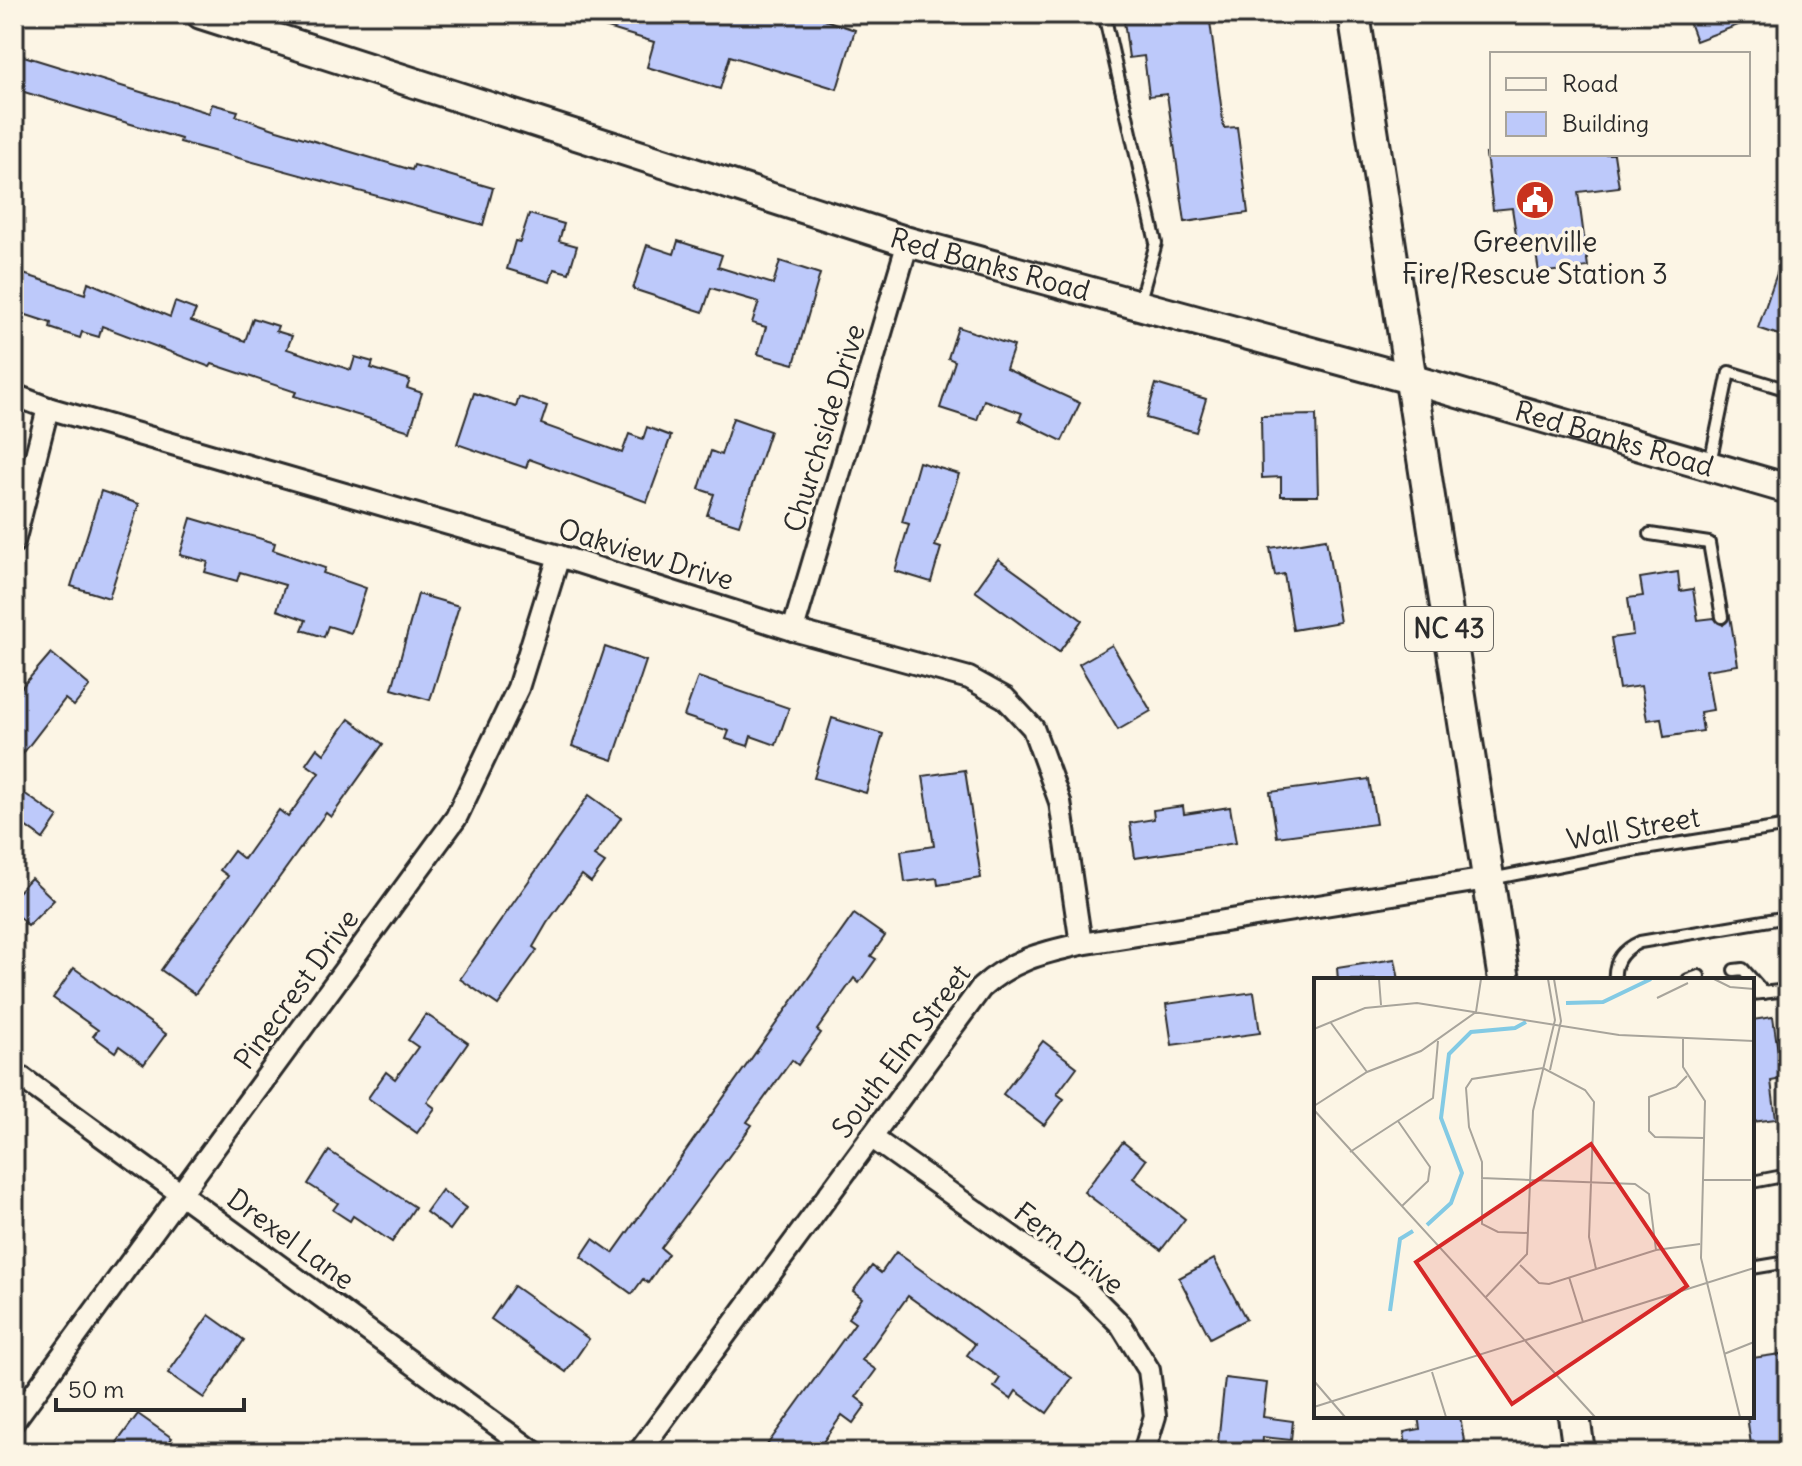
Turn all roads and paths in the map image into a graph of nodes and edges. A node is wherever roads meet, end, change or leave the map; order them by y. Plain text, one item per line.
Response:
1 (1104, 14) edge
2 (1354, 14) edge
3 (213, 16) edge
4 (908, 242) junction
5 (1139, 305) junction
6 (1410, 379) junction
7 (1788, 390) edge
8 (14, 395) edge
9 (48, 408) junction
10 (1710, 466) junction
11 (1787, 486) edge
12 (1650, 534) dead end
13 (14, 542) edge
14 (559, 556) junction
15 (1722, 617) dead end
16 (793, 630) junction
17 (1788, 826) edge
18 (1487, 879) junction
19 (1788, 917) edge
20 (1081, 944) junction
21 (1734, 970) dead end
22 (1504, 978) edge
23 (1615, 978) edge
24 (1748, 978) edge
25 (1788, 990) edge
26 (1758, 994) edge
27 (14, 1072) edge
28 (871, 1137) junction
29 (1788, 1175) edge
30 (1754, 1182) edge
31 (181, 1193) junction
32 (1788, 1262) edge
33 (1754, 1268) edge
34 (1574, 1418) edge
35 (14, 1421) edge
36 (534, 1452) edge
37 (639, 1452) edge
38 (1144, 1452) edge
39 (1579, 1452) edge

1 - 5 lane
2 - 6 main road, NC 43
3 - 4 street, Red Banks Road
4 - 5 street, Red Banks Road
4 - 16 street, Churchside Drive
5 - 6 street, Red Banks Road
6 - 10 street, Red Banks Road
6 - 18 main road, NC 43
7 - 10 lane
8 - 9 street, Oakview Drive
9 - 13 street
9 - 14 street, Oakview Drive
10 - 11 street, Red Banks Road
12 - 15 lane
14 - 16 street, Oakview Drive
14 - 31 street, Pinecrest Drive
16 - 20 street, Oakview Drive
17 - 18 lane, Wall Street
18 - 20 street, South Elm Street
18 - 22 main road, NC 43
19 - 23 lane
20 - 28 street, South Elm Street
21 - 24 lane
25 - 26 lane
27 - 31 street, Drexel Lane
28 - 37 street, South Elm Street
28 - 38 street, Fern Drive
29 - 30 lane
31 - 35 street, Pinecrest Drive
31 - 36 street, Drexel Lane
32 - 33 lane
34 - 39 main road

